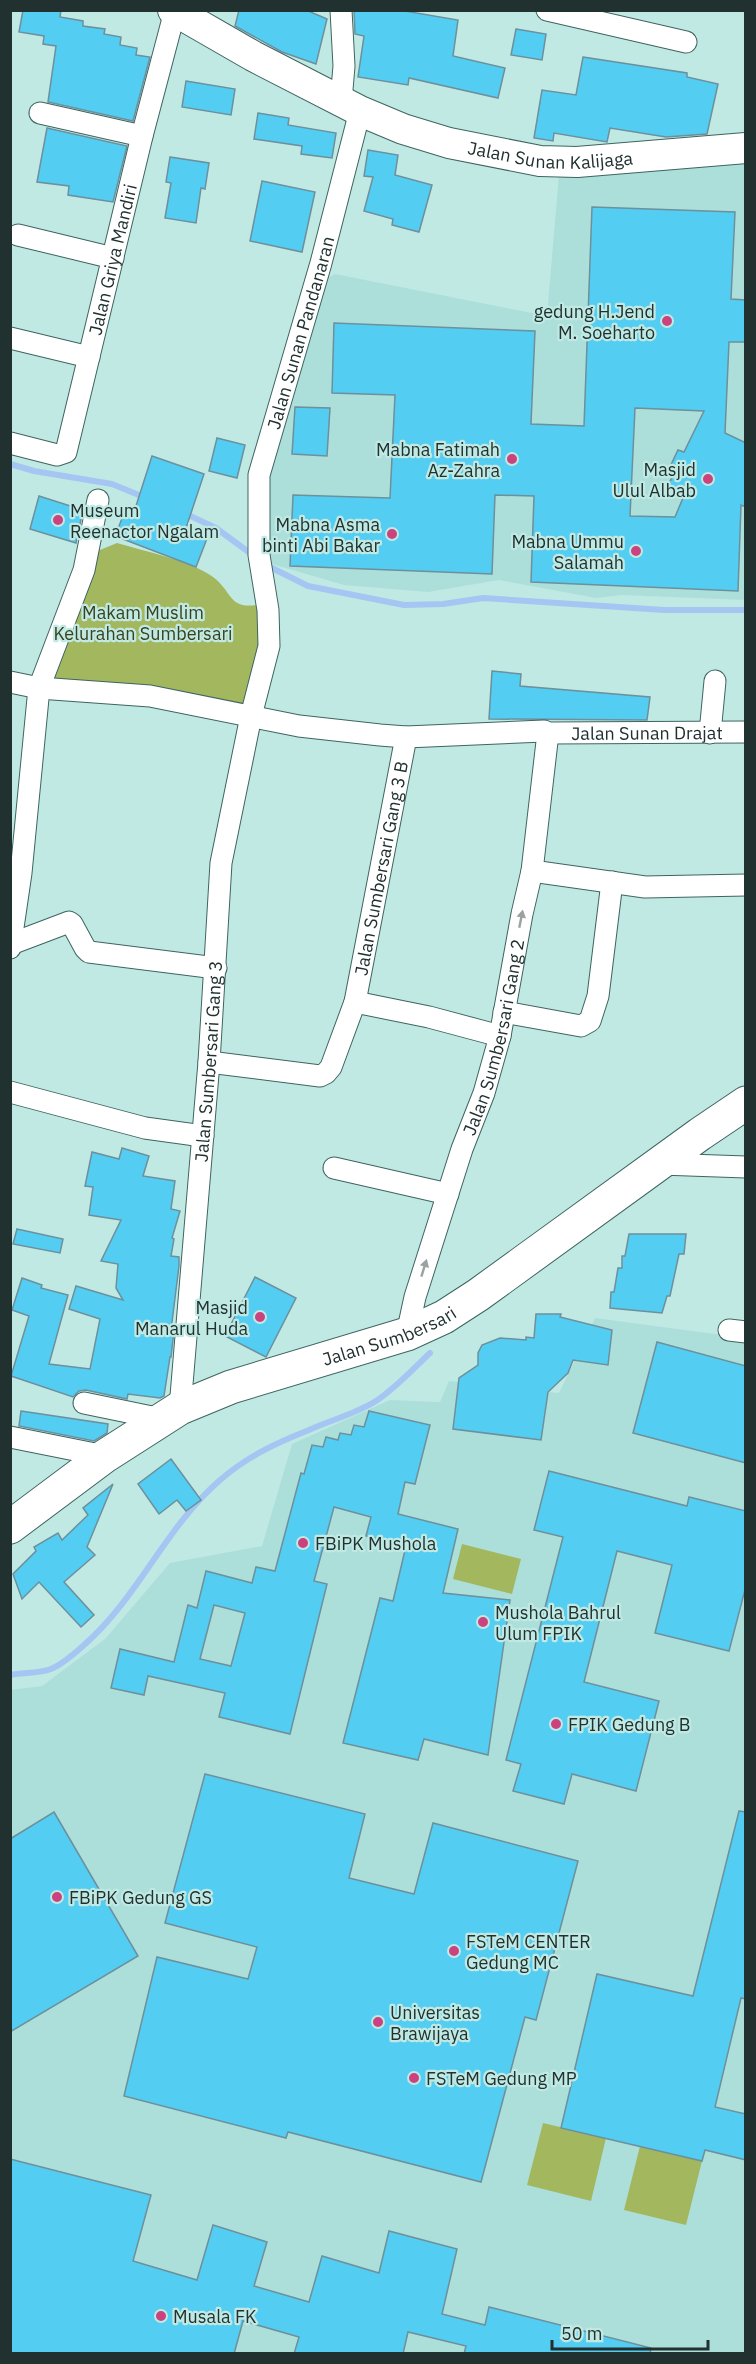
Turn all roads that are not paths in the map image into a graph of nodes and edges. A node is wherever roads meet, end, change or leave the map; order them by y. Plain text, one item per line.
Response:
1 (341, 10) edge
2 (547, 10) edge
3 (174, 11) edge
4 (686, 42) dead end
5 (351, 106) junction
6 (40, 112) dead end
7 (142, 136) junction
8 (746, 148) edge
9 (18, 235) dead end
10 (113, 258) junction
11 (10, 338) edge
12 (89, 357) junction
13 (10, 443) edge
14 (98, 500) dead end
15 (260, 555) joint
16 (715, 681) dead end
17 (10, 682) edge
18 (39, 688) junction
19 (251, 716) junction
20 (746, 732) edge
21 (548, 733) junction
22 (710, 733) junction
23 (406, 736) junction
24 (532, 871) junction
25 (16, 873) edge
26 (612, 882) junction
27 (746, 885) edge
28 (11, 946) edge
29 (216, 968) junction
30 (355, 1002) junction
31 (504, 1012) junction
32 (500, 1036) junction
33 (209, 1062) junction
34 (10, 1092) edge
35 (746, 1103) edge
36 (202, 1136) junction
37 (679, 1149) junction
38 (746, 1167) edge
39 (334, 1168) dead end
40 (448, 1194) junction
41 (408, 1329) junction
42 (84, 1402) dead end
43 (173, 1413) junction
44 (10, 1437) edge
45 (105, 1456) junction
46 (10, 1527) edge

1 - 5 street, Jalan Sunan Pandanaran
2 - 4 street
3 - 5 main road, Jalan Sunan Kalijaga
3 - 7 street, Jalan Griya Mandiri
5 - 8 main road, Jalan Sunan Kalijaga
5 - 15 street, Jalan Sunan Pandanaran
6 - 7 street
7 - 10 street, Jalan Griya Mandiri
9 - 10 street
10 - 12 street, Jalan Griya Mandiri
11 - 12 street
12 - 13 street, Jalan Griya Mandiri
14 - 18 street
15 - 19 street, Jalan Sumbersari Gang 3
16 - 22 street
17 - 18 street
18 - 19 street
18 - 25 street
19 - 23 street
19 - 29 street, Jalan Sumbersari Gang 3
20 - 22 street, Jalan Sunan Drajat
21 - 22 street, Jalan Sunan Drajat
21 - 23 street
21 - 24 street, Jalan Sumbersari Gang 2
23 - 30 street, Jalan Sumbersari Gang 3 B
24 - 26 street
31 -> 24 street, Jalan Sumbersari Gang 2
25 - 28 street
26 - 27 street
26 - 31 street
28 - 29 street
29 - 33 street, Jalan Sumbersari Gang 3
30 - 32 street
30 - 33 street, Jalan Sumbersari Gang 3 B
31 - 32 street, Jalan Sumbersari Gang 2
32 - 40 street, Jalan Sumbersari Gang 2
33 - 36 street, Jalan Sumbersari Gang 3
34 - 36 street
35 - 37 main road, Jalan Sumbersari
36 - 43 street, Jalan Sumbersari Gang 3
37 - 38 street
37 - 41 main road, Jalan Sumbersari
39 - 40 street
41 -> 40 street, Jalan Sumbersari Gang 2
41 - 43 main road, Jalan Sumbersari
42 - 43 street
43 - 45 main road, Jalan Sumbersari
44 - 45 street
45 - 46 main road, Jalan Sumbersari

